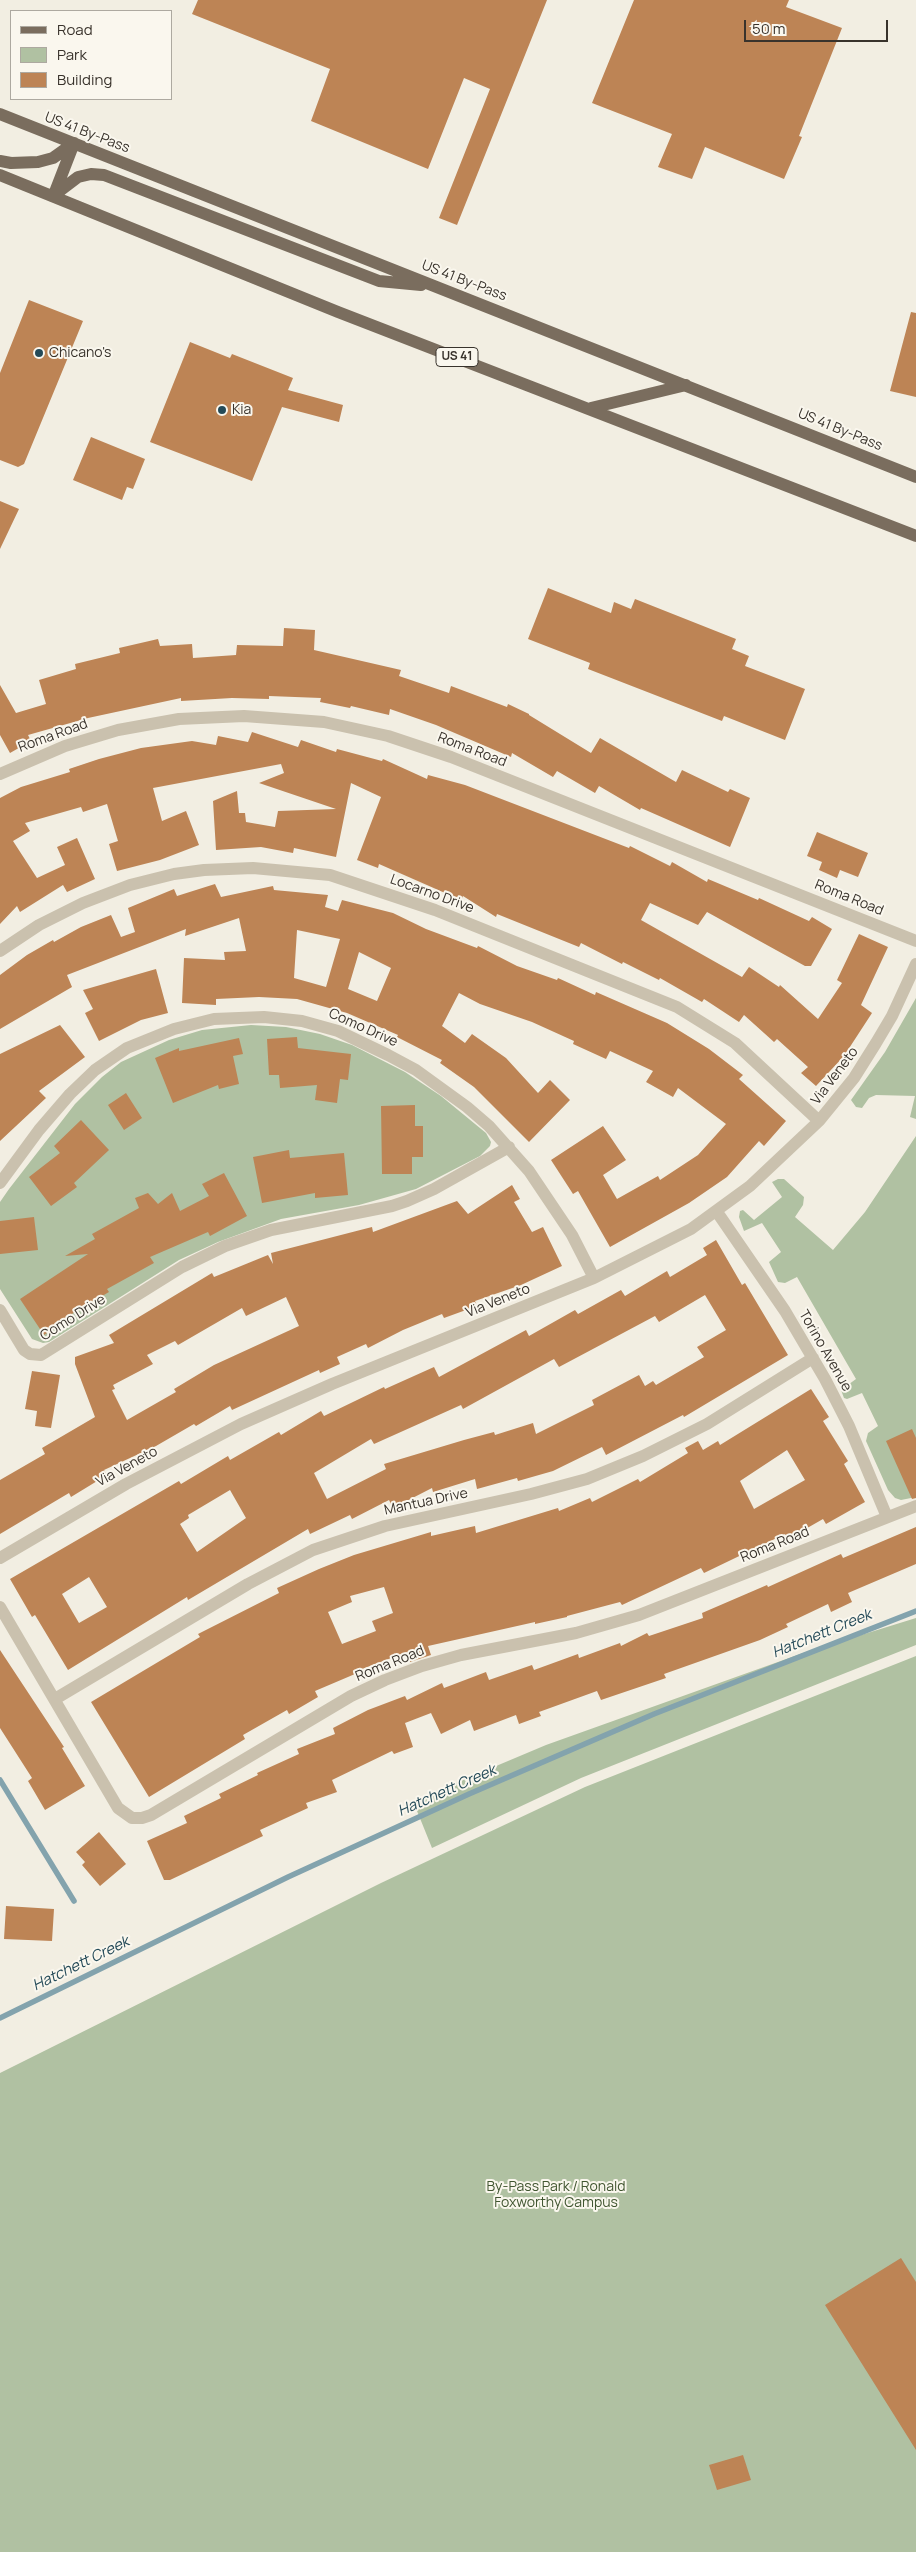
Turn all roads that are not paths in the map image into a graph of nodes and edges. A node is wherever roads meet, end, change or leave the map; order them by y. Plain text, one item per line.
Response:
1 (0, 114) edge
2 (74, 144) junction
3 (0, 161) edge
4 (0, 175) edge
5 (53, 196) junction
6 (434, 286) junction
7 (686, 384) junction
8 (590, 408) junction
9 (916, 477) edge
10 (916, 536) edge
11 (0, 774) edge
12 (916, 941) edge
13 (0, 951) edge
14 (916, 964) edge
15 (819, 1121) junction
16 (509, 1148) junction
17 (0, 1183) edge
18 (717, 1212) junction
19 (594, 1278) junction
20 (0, 1310) edge
21 (813, 1358) junction
22 (916, 1506) edge
23 (887, 1517) junction
24 (0, 1558) edge
25 (0, 1607) edge
26 (55, 1699) junction

1 - 2 main road, US 41 By-Pass
2 - 3 main road
2 - 5 main road
2 - 6 main road, US 41 By-Pass
4 - 5 main road, US 41
5 - 6 main road
5 - 8 main road, US 41
6 - 7 main road, US 41 By-Pass
7 - 8 main road
7 - 9 main road, US 41 By-Pass
8 - 10 main road, US 41
11 - 12 street, Roma Road
13 - 15 street, Locarno Drive
14 - 15 street, Via Veneto
15 - 18 street, Via Veneto
16 - 17 street, Como Drive
16 - 19 street, Como Drive
16 - 20 street, Como Drive
18 - 19 street, Via Veneto
18 - 21 street, Torino Avenue
19 - 24 street, Via Veneto
21 - 23 street, Torino Avenue
21 - 26 street, Mantua Drive
22 - 23 street, Roma Road
23 - 26 street, Roma Road
25 - 26 street, Roma Road

